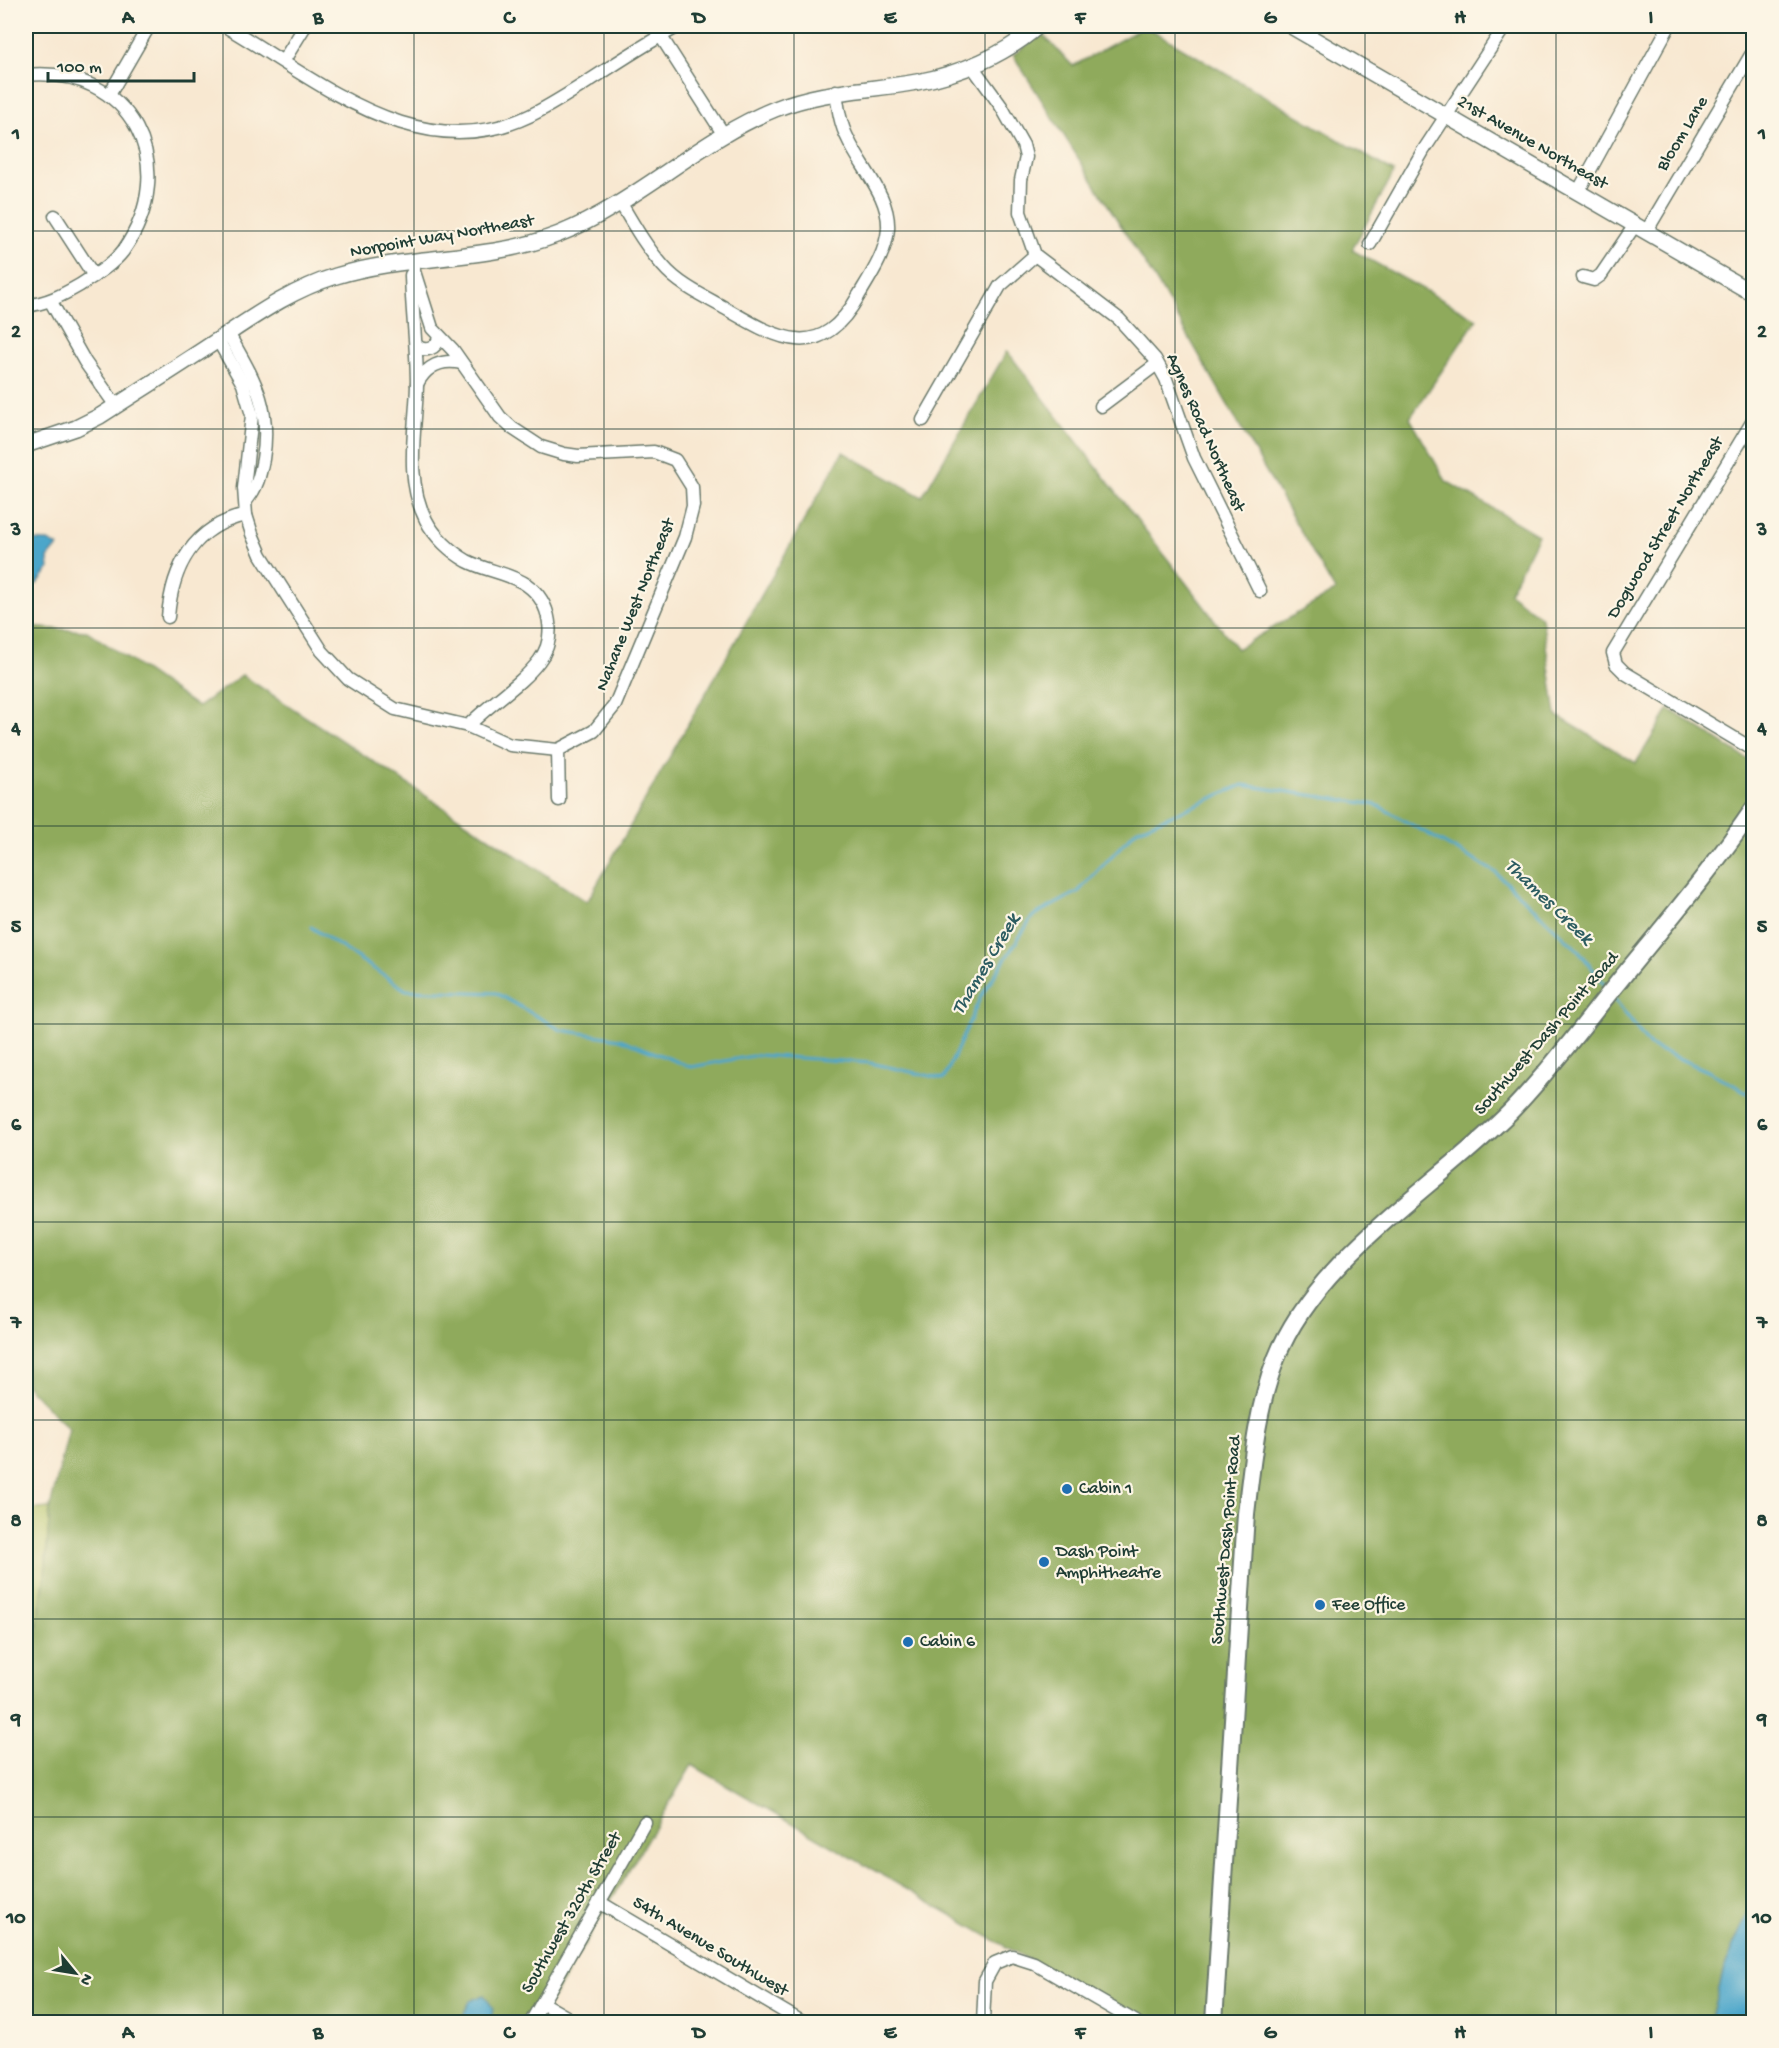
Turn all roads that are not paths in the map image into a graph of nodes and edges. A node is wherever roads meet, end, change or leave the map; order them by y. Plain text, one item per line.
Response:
1 (149, 26) edge
2 (225, 26) edge
3 (305, 26) edge
4 (679, 26) edge
5 (1038, 26) edge
6 (1291, 26) edge
7 (1504, 26) edge
8 (1669, 26) edge
9 (660, 35) junction
10 (1751, 55) dead end
11 (284, 60) junction
12 (972, 66) junction
13 (26, 75) edge
14 (836, 91) junction
15 (109, 95) junction
16 (1446, 116) junction
17 (724, 135) junction
18 (1578, 192) junction
19 (620, 202) junction
20 (55, 216) dead end
21 (1641, 229) junction
22 (1370, 244) dead end
23 (1035, 255) junction
24 (411, 262) junction
25 (94, 276) junction
26 (1582, 277) dead end
27 (1754, 294) edge
28 (51, 302) junction
29 (26, 306) edge
30 (223, 337) junction
31 (439, 337) junction
32 (416, 345) junction
33 (461, 363) junction
34 (1157, 364) junction
35 (417, 385) junction
36 (116, 406) junction
37 (1101, 406) dead end
38 (1754, 418) edge
39 (923, 420) dead end
40 (26, 445) edge
41 (246, 515) junction
42 (1260, 591) dead end
43 (168, 617) dead end
44 (468, 726) junction
45 (558, 750) junction
46 (1754, 750) edge
47 (559, 800) dead end
48 (1754, 808) edge
49 (645, 1822) dead end
50 (599, 1902) junction
51 (542, 2003) junction
52 (531, 2022) edge
53 (575, 2022) edge
54 (802, 2022) edge
55 (983, 2022) edge
56 (1136, 2022) edge
57 (1215, 2022) edge

1 - 15 street
2 - 11 street
3 - 11 street
4 - 9 street
5 - 12 street, Norpoint Way Northeast
6 - 16 street, 21st Avenue Northeast
7 - 16 street
8 - 18 street
9 - 11 street
9 - 17 street
10 - 21 street, Bloom Lane
12 - 14 street, Norpoint Way Northeast
12 - 23 street
13 - 15 street
14 - 17 street, Norpoint Way Northeast
14 - 19 street
15 - 25 street
16 - 18 street, 21st Avenue Northeast
16 - 22 street
17 - 19 street, Norpoint Way Northeast
18 - 21 street, 21st Avenue Northeast
19 - 24 street, Norpoint Way Northeast
20 - 25 street
21 - 26 street, Bloom Lane
21 - 27 street, 21st Avenue Northeast
23 - 34 street, Agnes Road Northeast
23 - 39 street
24 - 30 street, Norpoint Way Northeast
24 - 31 street, Nahane West Northeast
24 - 32 street
25 - 28 street
28 - 29 street
28 - 36 street
30 - 36 street, Norpoint Way Northeast
30 - 41 street
31 - 32 street
31 - 33 street, Nahane West Northeast
32 - 35 street
33 - 35 street
33 - 45 street, Nahane West Northeast
34 - 37 street
34 - 42 street, Agnes Road Northeast
35 - 44 street
36 - 40 street, Norpoint Way Northeast
38 - 46 street, Dogwood Street Northeast
41 - 43 street
41 - 44 street
44 - 45 street
45 - 47 street
48 - 57 main road, Southwest Dash Point Road
49 - 50 street, Southwest 320th Street
50 - 51 street, Southwest 320th Street
50 - 54 street, 54th Avenue Southwest
51 - 52 street, Southwest 320th Street
51 - 53 street
55 - 56 street

